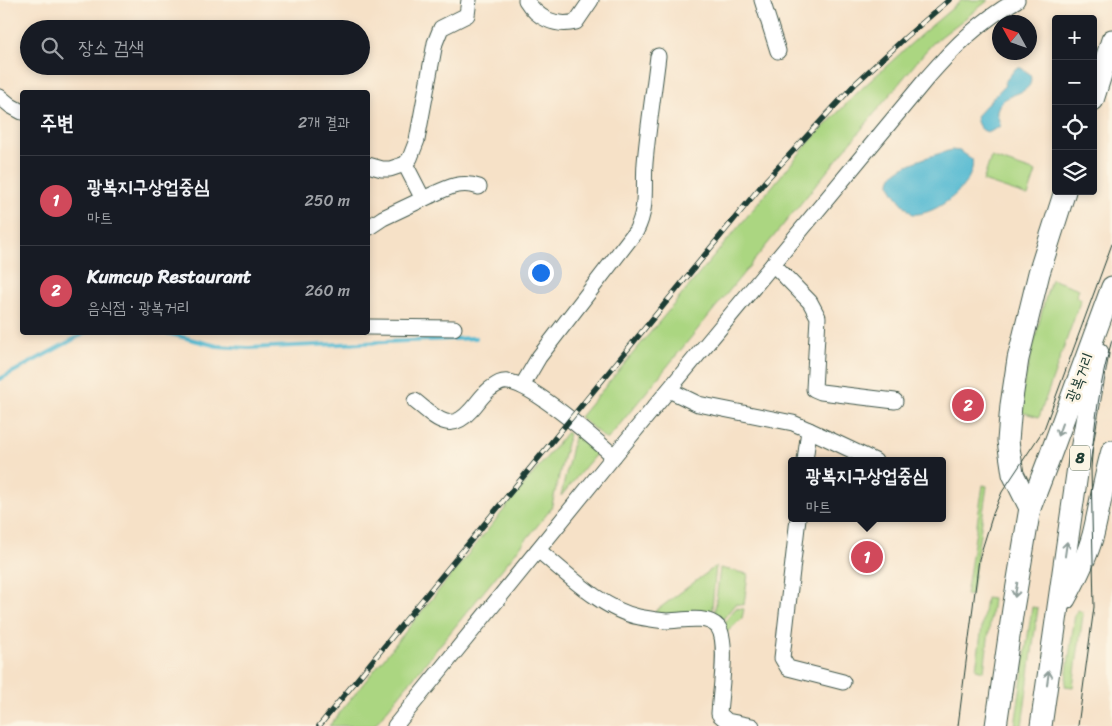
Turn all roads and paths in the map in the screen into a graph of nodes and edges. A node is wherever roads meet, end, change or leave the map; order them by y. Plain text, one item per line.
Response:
1 (470, 0) edge
2 (526, 0) edge
3 (591, 0) edge
4 (762, 0) edge
5 (1018, 0) edge
6 (1112, 40) edge
7 (778, 51) dead end
8 (658, 56) dead end
9 (1097, 87) edge
10 (0, 97) edge
11 (20, 111) edge
12 (405, 164) junction
13 (370, 166) edge
14 (479, 187) dead end
15 (1064, 195) edge
16 (423, 198) junction
17 (370, 227) edge
18 (774, 264) junction
19 (1110, 294) edge
20 (370, 327) edge
21 (454, 328) dead end
22 (522, 386) junction
23 (670, 390) junction
24 (416, 401) dead end
25 (895, 401) dead end
26 (809, 430) junction
27 (1112, 451) edge
28 (614, 456) junction
29 (806, 457) edge
30 (866, 457) edge
31 (1030, 508) junction
32 (798, 522) edge
33 (538, 550) junction
34 (1056, 615) junction
35 (843, 682) dead end
36 (395, 726) edge
37 (752, 726) edge
38 (996, 726) edge
39 (1041, 726) edge

1 - 12 street
2 - 3 street
4 - 7 street
5 - 18 street
6 - 9 highway
8 - 22 street
10 - 11 street
12 - 13 street
12 - 16 street
14 - 16 street
15 - 31 highway
16 - 17 street
18 - 23 street
18 - 25 street
19 -> 31 highway, 광복거리 / 8
34 -> 19 highway, 광복거리 / 8
20 - 21 street
22 - 24 street
22 - 28 street
23 - 26 street
23 - 28 street
26 - 29 street
26 - 30 street
27 - 34 highway
28 - 33 street
31 -> 38 highway, 광복거리 / 8
32 - 35 street
33 - 36 street
33 - 37 street
39 -> 34 highway, 광복거리 / 8

